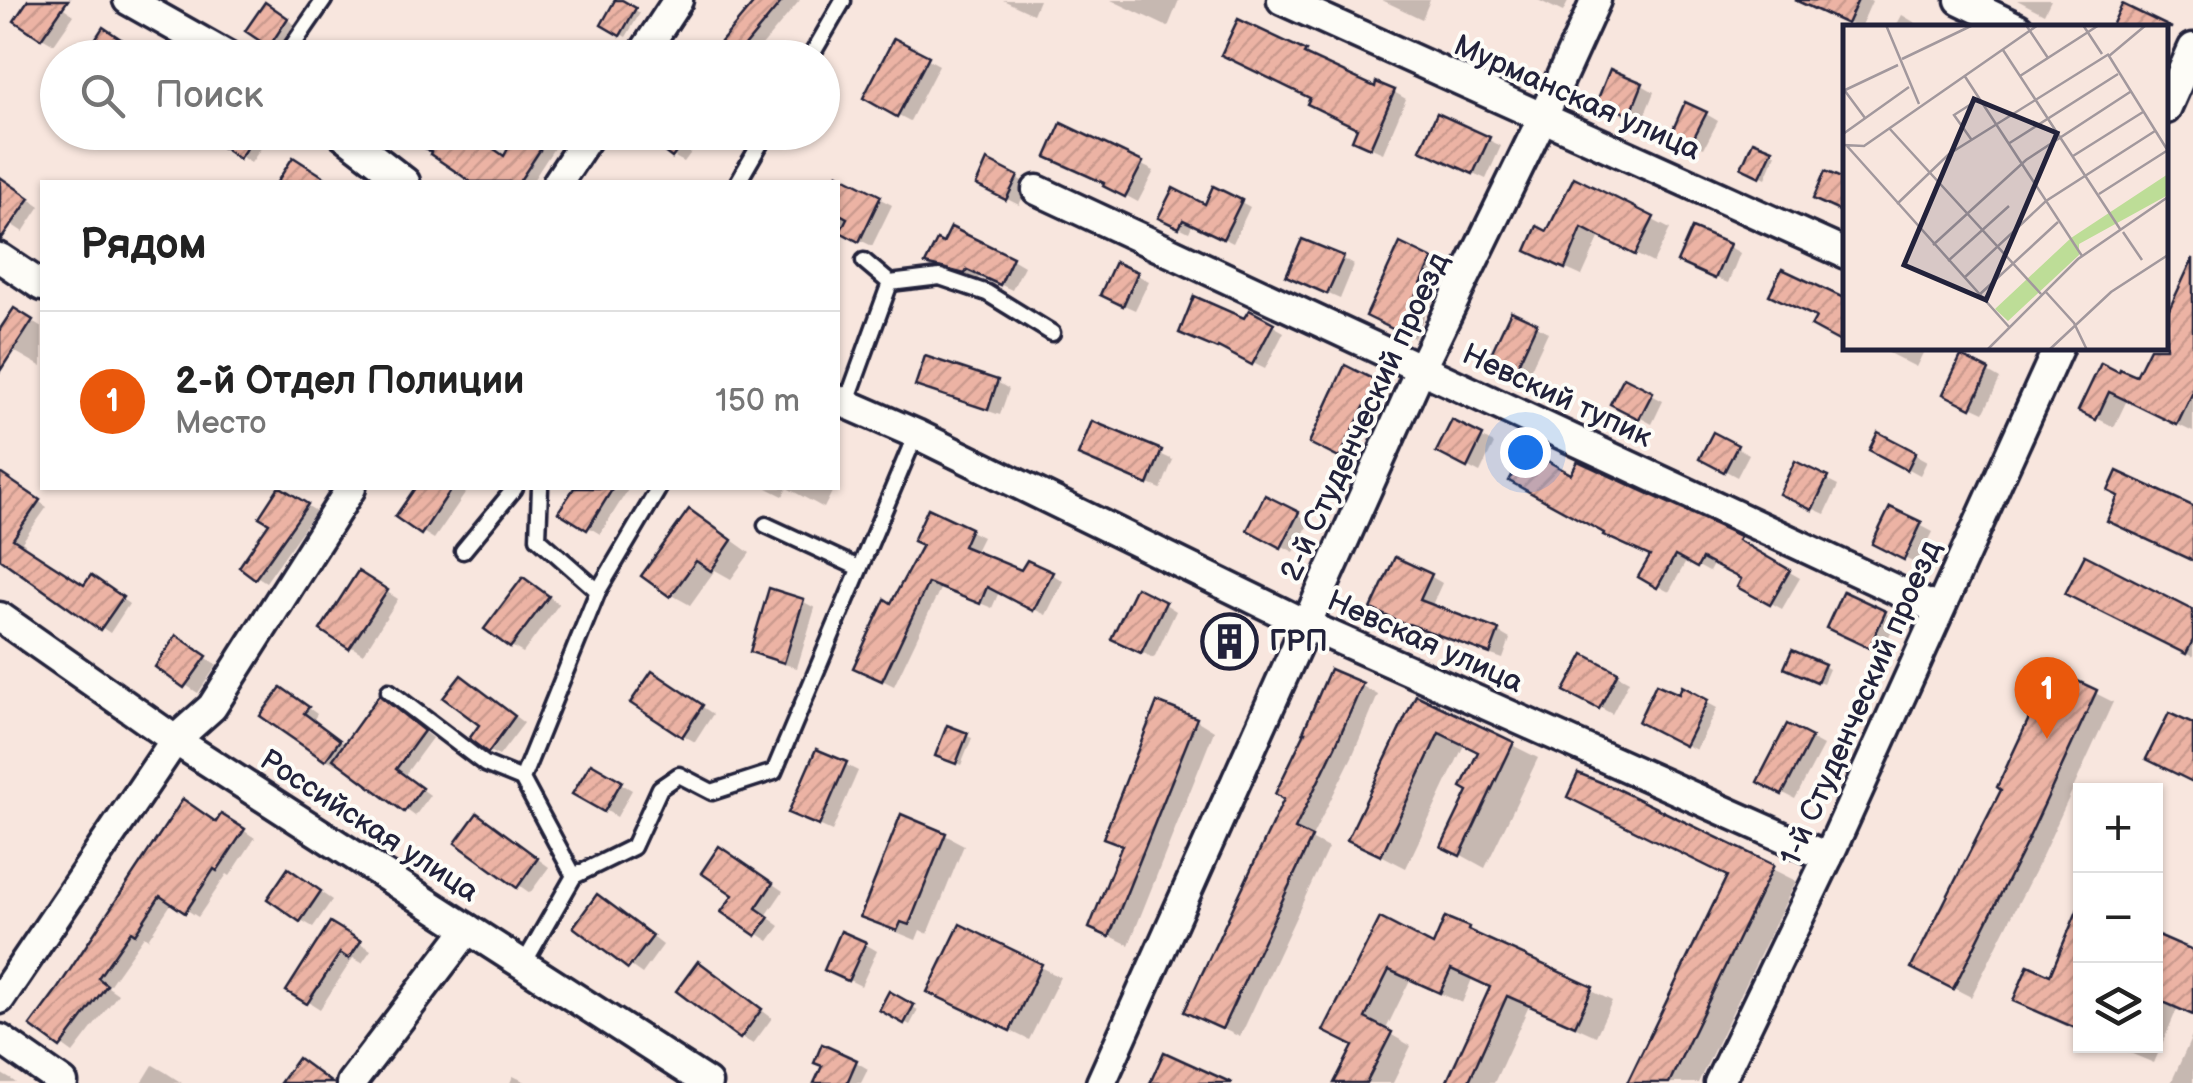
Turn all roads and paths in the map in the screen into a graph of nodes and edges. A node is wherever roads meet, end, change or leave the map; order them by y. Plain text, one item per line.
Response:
1 (128, 0) edge
2 (324, 0) edge
3 (678, 0) edge
4 (1282, 0) edge
5 (1596, 0) edge
6 (1960, 0) edge
7 (843, 1) edge
8 (2012, 25) edge
9 (200, 40) edge
10 (296, 40) edge
11 (652, 40) edge
12 (820, 40) edge
13 (2193, 48) edge
14 (2168, 100) edge
15 (1542, 119) junction
16 (363, 150) edge
17 (578, 150) edge
18 (757, 150) edge
19 (402, 180) edge
20 (559, 180) edge
21 (739, 180) edge
22 (1038, 190) dead end
23 (1843, 253) edge
24 (0, 258) edge
25 (864, 261) dead end
26 (890, 283) junction
27 (40, 285) edge
28 (1052, 333) dead end
29 (2055, 350) edge
30 (1421, 368) junction
31 (842, 402) edge
32 (916, 434) junction
33 (346, 490) edge
34 (514, 490) edge
35 (540, 490) edge
36 (658, 490) edge
37 (766, 525) dead end
38 (463, 551) dead end
39 (859, 568) junction
40 (598, 591) junction
41 (1939, 610) junction
42 (0, 617) edge
43 (1305, 624) junction
44 (388, 691) dead end
45 (175, 740) junction
46 (522, 779) junction
47 (1828, 856) junction
48 (574, 876) junction
49 (468, 929) junction
50 (523, 964) junction
51 (0, 999) edge
52 (0, 1039) edge
53 (63, 1083) edge
54 (352, 1083) edge
55 (707, 1083) edge
56 (1101, 1083) edge
57 (1719, 1083) edge

1 - 9 street
2 - 10 lane
3 - 11 street
4 - 15 street, Мурманская улица
5 - 15 street, 2-й Студенческий проезд
6 - 8 street
7 - 12 lane
13 - 14 street
15 - 23 street, Мурманская улица
15 - 30 street, 2-й Студенческий проезд
16 - 19 street
17 - 20 street
18 - 21 lane
22 - 30 street, Невский тупик
24 - 27 street
25 - 26 lane
26 - 28 lane
26 - 31 lane
29 - 41 street, 1-й Студенческий проезд
30 - 41 street, Невский тупик
30 - 43 street, 2-й Студенческий проезд
31 - 32 street, Невская улица
32 - 39 lane
32 - 43 street, Невская улица
33 - 45 street
34 - 38 lane
35 - 40 lane
36 - 40 lane
37 - 39 lane
39 - 48 lane
40 - 46 lane
41 - 47 street, 1-й Студенческий проезд
42 - 45 street, Российская улица
43 - 47 street, Невская улица
43 - 56 street, 2-й Студенческий проезд
44 - 46 lane
45 - 49 street, Российская улица
45 - 51 street
46 - 48 lane
47 - 57 street, 1-й Студенческий проезд
48 - 50 lane
49 - 50 street, Российская улица
49 - 54 street
50 - 55 street, Российская улица
52 - 53 street

